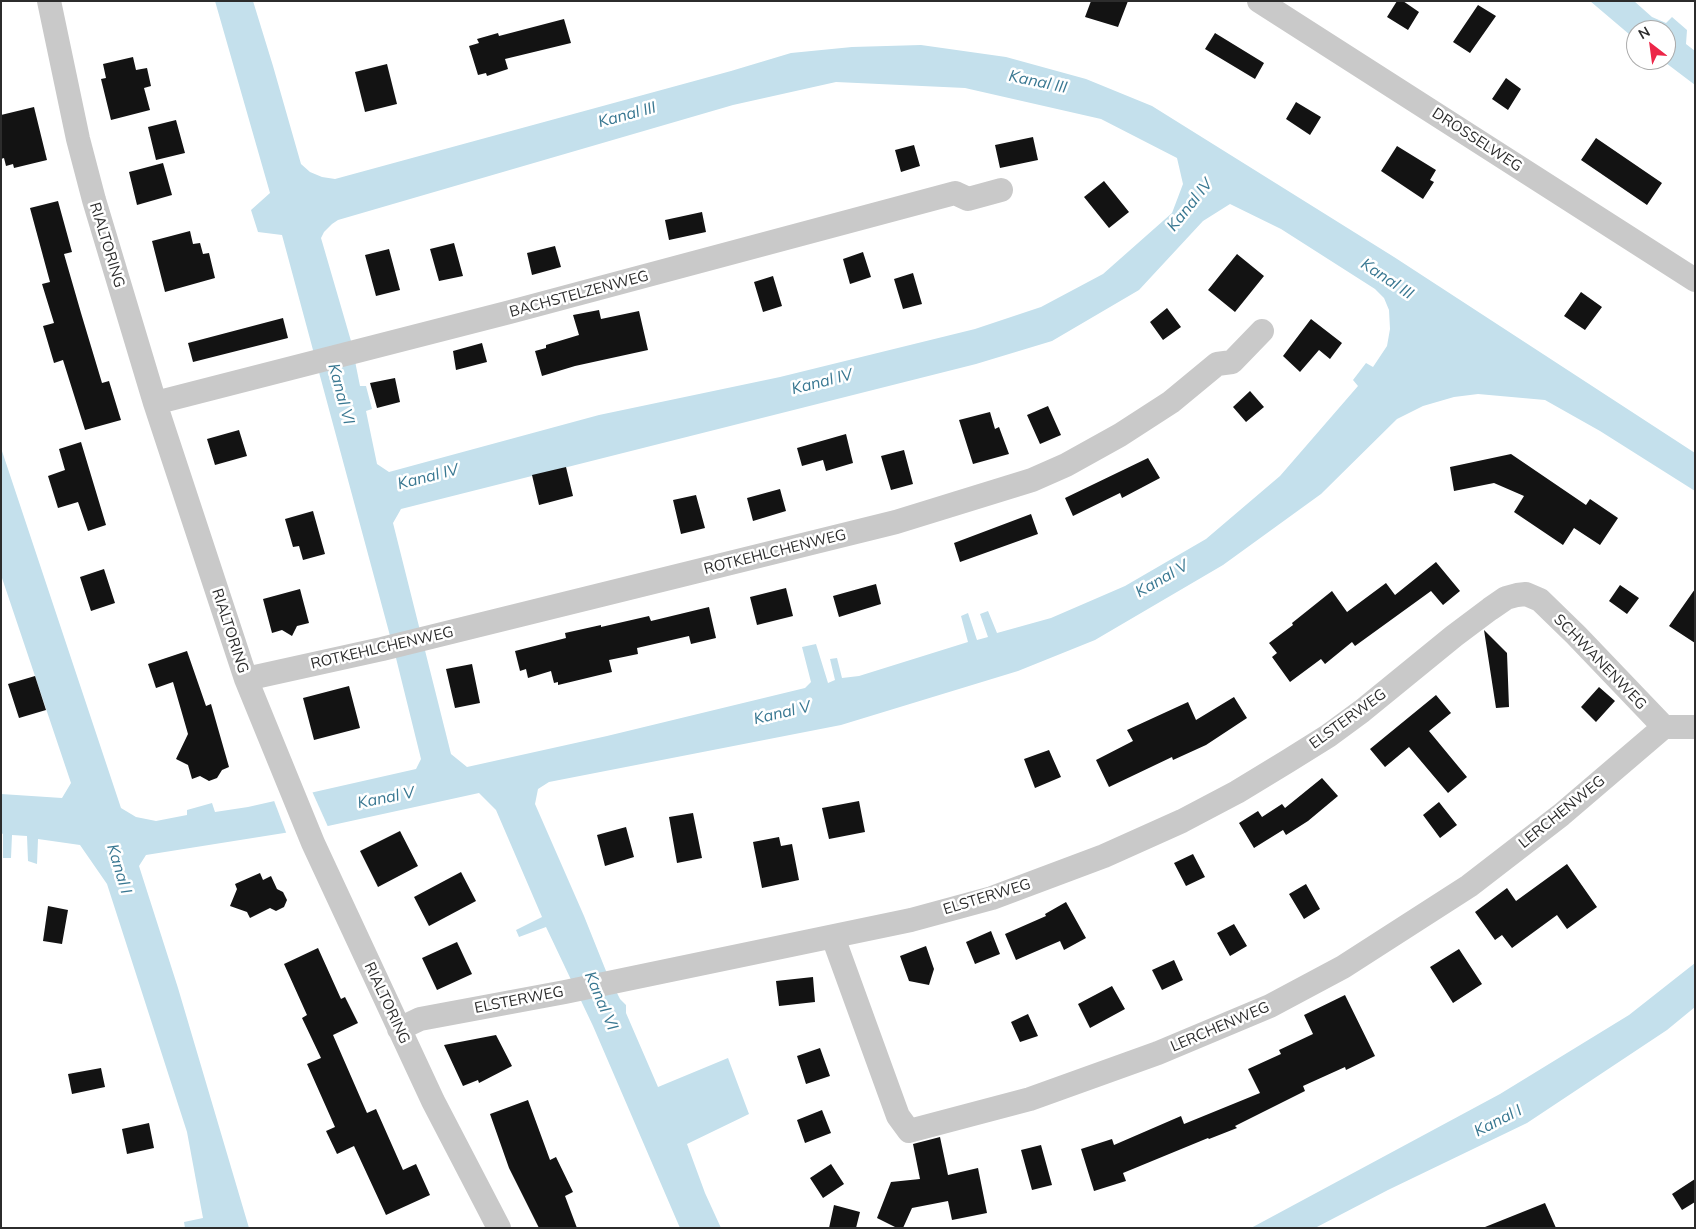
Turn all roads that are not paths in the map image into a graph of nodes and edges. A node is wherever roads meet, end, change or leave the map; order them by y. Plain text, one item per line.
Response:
1 (49, 1) edge
2 (1259, 1) edge
3 (1001, 190) dead end
4 (1695, 280) edge
5 (1262, 332) dead end
6 (155, 404) junction
7 (1506, 598) joint
8 (246, 679) junction
9 (1664, 727) junction
10 (1695, 727) edge
11 (833, 936) junction
12 (400, 1029) junction
13 (499, 1228) edge

1 - 6 street, RIALTORING
2 - 4 street, DROSSELWEG
3 - 6 street, BACHSTELZENWEG
5 - 8 street, ROTKEHLCHENWEG
6 - 8 street, RIALTORING
7 - 9 street, SCHWANENWEG
7 - 11 street, ELSTERWEG
8 - 12 street, RIALTORING
9 - 10 street
9 - 11 street, LERCHENWEG
11 - 12 street, ELSTERWEG
12 - 13 street, RIALTORING

